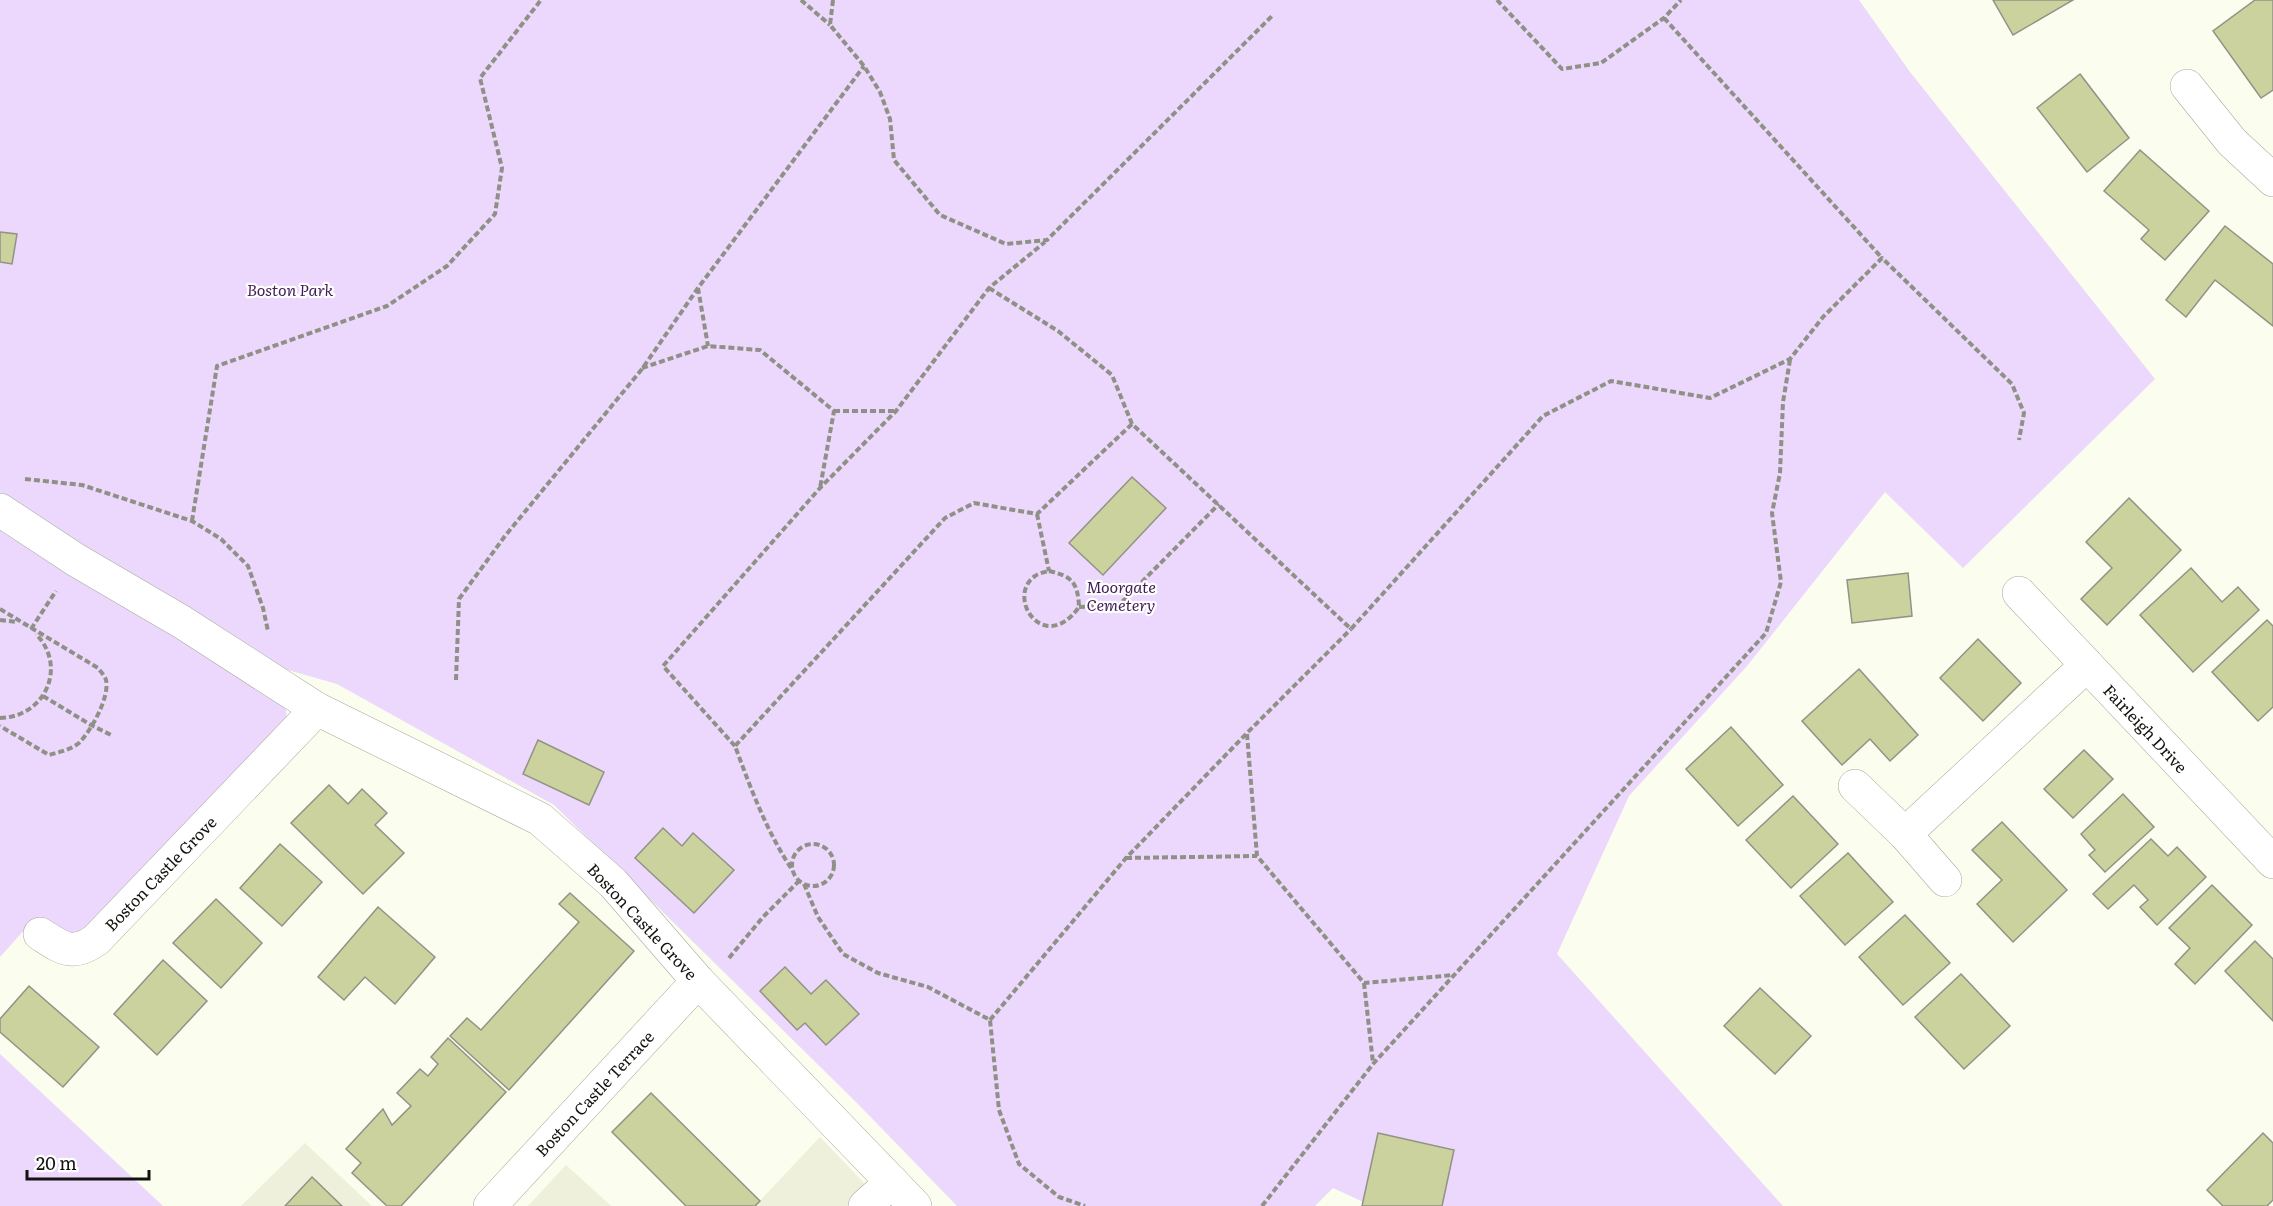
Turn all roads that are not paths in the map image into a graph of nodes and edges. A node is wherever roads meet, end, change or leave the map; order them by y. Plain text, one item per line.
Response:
1 (2187, 86) dead end
2 (2273, 180) edge
3 (0, 510) edge
4 (2019, 593) dead end
5 (2087, 665) junction
6 (317, 709) junction
7 (1855, 786) dead end
8 (1905, 834) junction
9 (2273, 862) edge
10 (1945, 880) dead end
11 (40, 934) dead end
12 (702, 983) junction
13 (892, 1182) junction
14 (490, 1206) edge
15 (865, 1206) edge
16 (915, 1206) edge

1 - 2 street
3 - 6 street, Boston Castle Grove
4 - 5 street, Fairleigh Drive
5 - 8 street
5 - 9 street, Fairleigh Drive
6 - 11 street, Boston Castle Grove
6 - 12 street, Boston Castle Grove
7 - 8 street
8 - 10 street
12 - 13 street, Boston Castle Grove
12 - 14 street, Boston Castle Terrace
13 - 15 street
13 - 16 street, Boston Castle Grove

